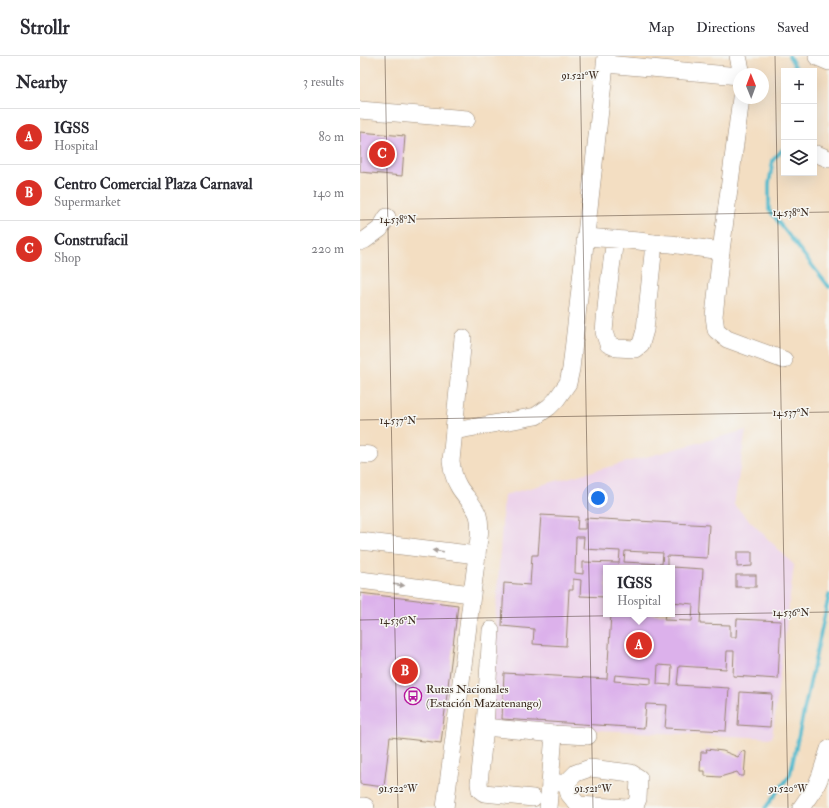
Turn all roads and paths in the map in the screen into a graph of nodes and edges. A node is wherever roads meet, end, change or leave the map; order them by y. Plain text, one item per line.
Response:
1 (738, 56) edge
2 (606, 60) edge
3 (741, 68) edge
4 (733, 75) edge
5 (740, 104) edge
6 (360, 110) edge
7 (467, 119) dead end
8 (387, 217) dead end
9 (586, 236) junction
10 (615, 239) junction
11 (360, 242) edge
12 (653, 243) junction
13 (721, 251) junction
14 (463, 338) dead end
15 (784, 360) dead end
16 (454, 431) junction
17 (360, 541) edge
18 (477, 555) junction
19 (360, 580) edge
20 (471, 594) junction
21 (491, 630) dead end
22 (485, 728) junction
23 (554, 734) junction
24 (588, 736) dead end
25 (829, 749) edge
26 (558, 783) junction
27 (822, 787) edge
28 (533, 798) dead end
29 (360, 808) edge
30 (364, 808) edge
31 (444, 808) edge
32 (548, 808) edge
33 (628, 808) edge
34 (801, 808) edge

1 - 3 lane
2 - 4 lane
2 - 9 lane
5 - 13 lane
6 - 7 lane
8 - 11 lane
9 - 10 lane
9 - 16 lane
10 - 12 lane
10 - 12 lane
12 - 13 lane
13 - 15 lane
14 - 16 lane
16 - 18 lane
18 -> 17 lane
18 - 20 lane
19 -> 20 lane
20 - 31 lane
21 - 22 lane
22 - 23 lane
22 - 28 lane
23 - 24 lane
23 - 26 lane
25 - 27 lane
26 - 32 lane
26 - 33 lane
26 - 33 lane
27 - 34 lane
29 - 30 main road

